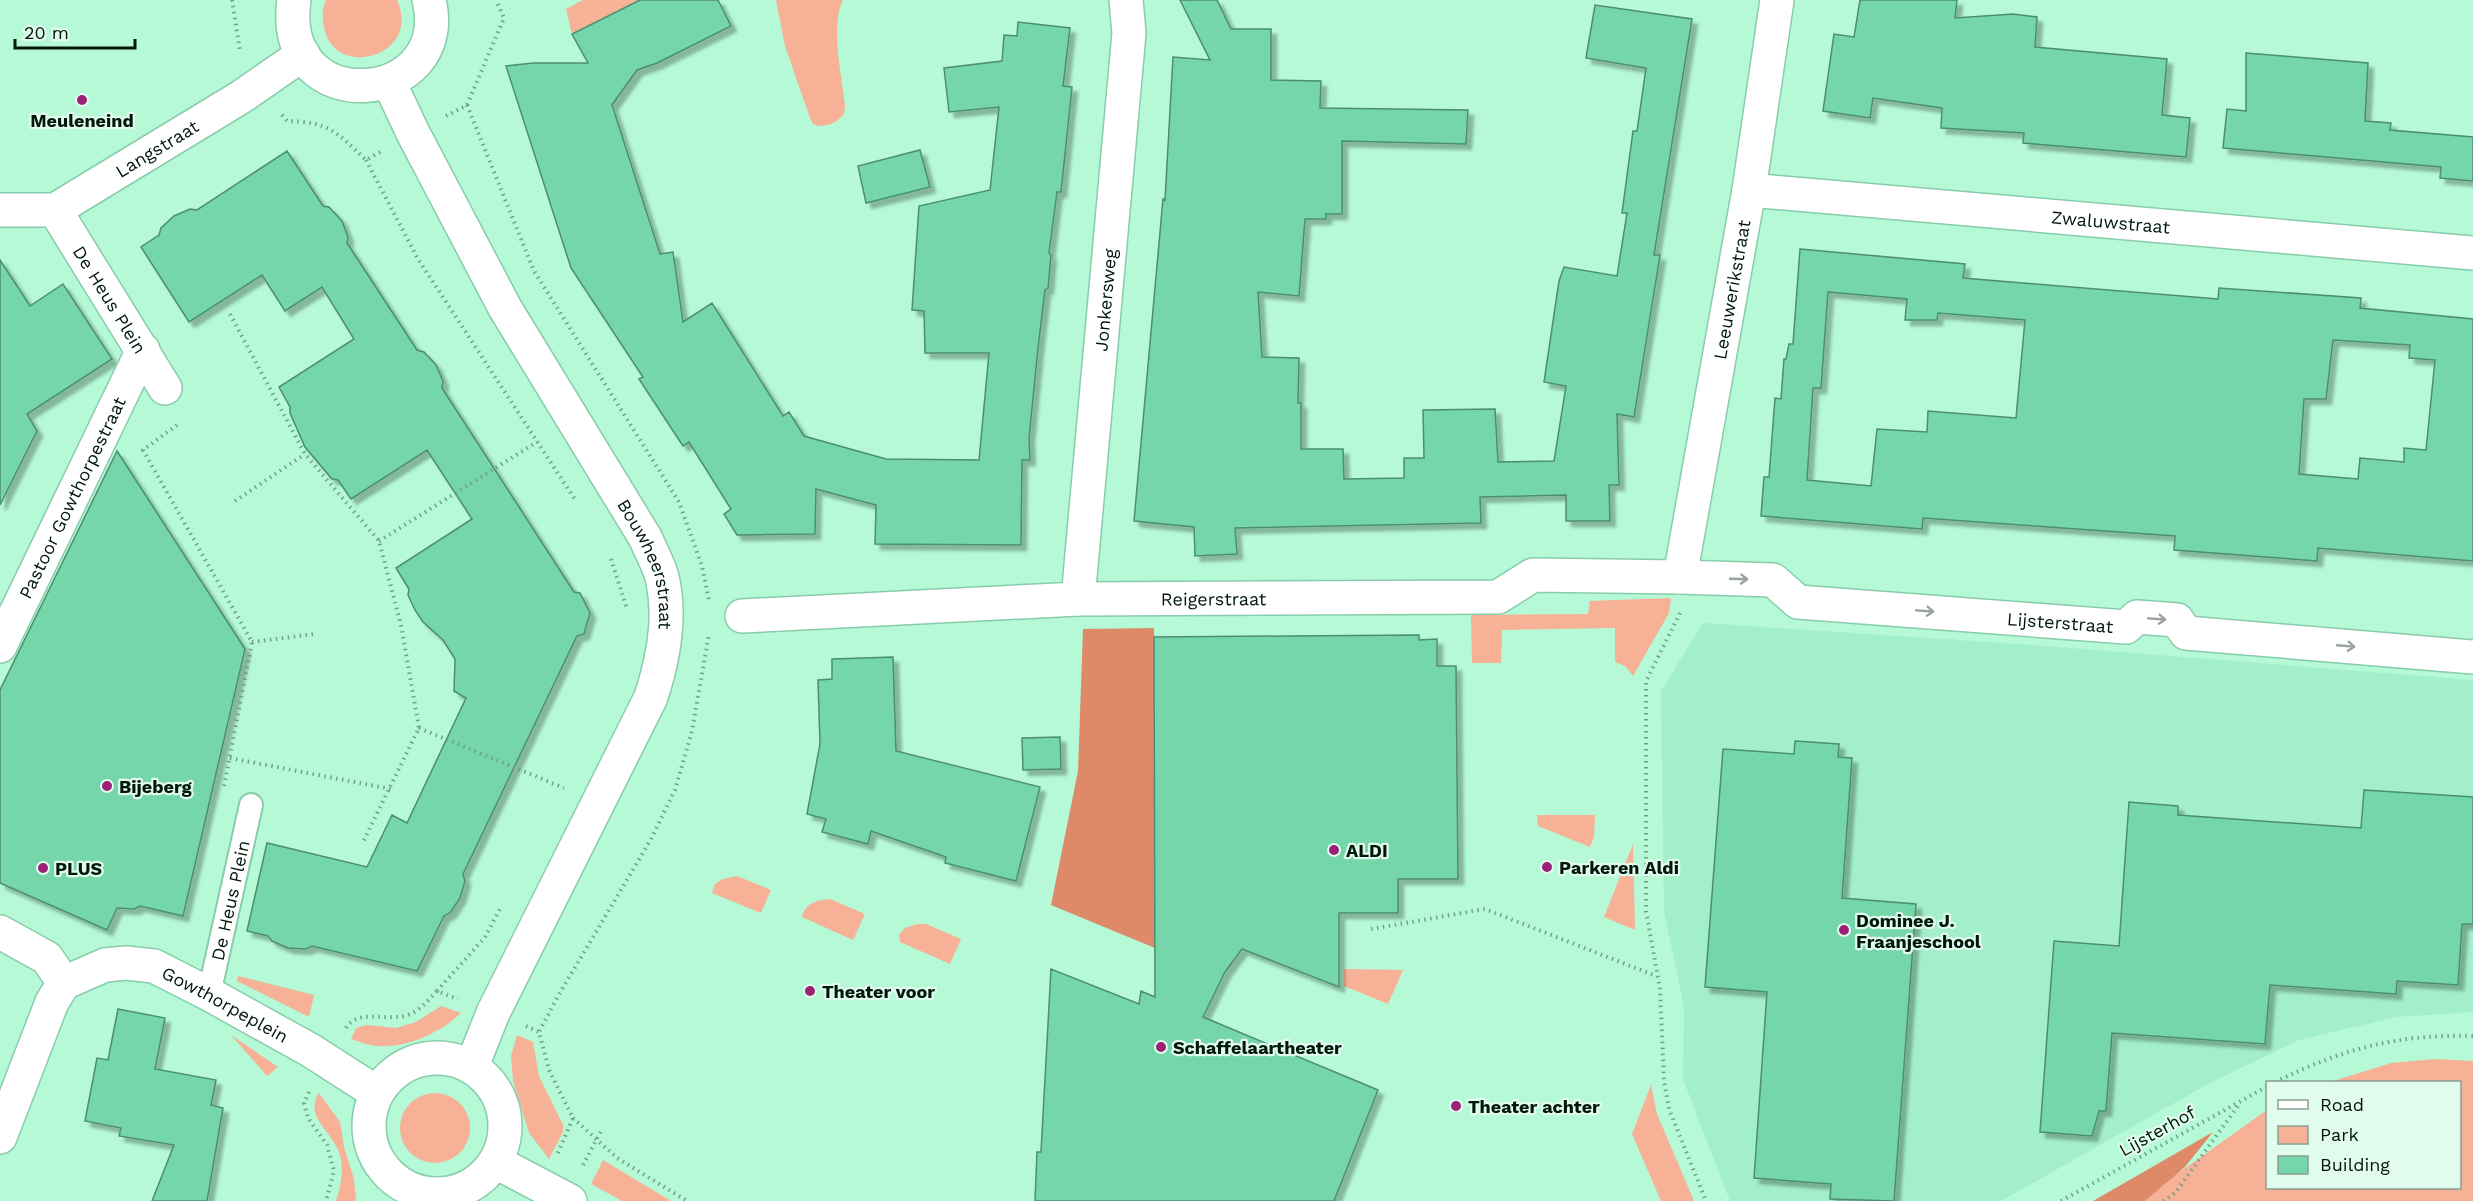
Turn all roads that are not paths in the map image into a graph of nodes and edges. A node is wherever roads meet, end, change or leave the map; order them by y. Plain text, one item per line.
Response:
1 (294, 0) edge
2 (429, 0) edge
3 (1126, 0) edge
4 (1777, 0) edge
5 (303, 54) junction
6 (389, 82) junction
7 (1749, 190) junction
8 (0, 210) edge
9 (56, 210) junction
10 (2473, 253) edge
11 (144, 350) junction
12 (165, 388) dead end
13 (1680, 577) junction
14 (1078, 599) junction
15 (742, 616) dead end
16 (0, 646) edge
17 (2473, 657) edge
18 (251, 805) dead end
19 (0, 932) edge
20 (64, 983) junction
21 (209, 994) junction
22 (472, 1066) junction
23 (376, 1093) junction
24 (0, 1137) edge
25 (496, 1162) junction
26 (398, 1193) edge
27 (556, 1194) edge

1 - 5 street
2 - 6 street
3 - 14 street, Jonkersweg
4 - 7 street, Leeuwerikstraat
5 - 6 street
5 - 9 street, Langstraat
6 - 22 street, Bouwheerstraat
7 - 10 street, Zwaluwstraat
7 - 13 street, Leeuwerikstraat
8 - 9 street
9 - 11 street, De Heus Plein
11 - 12 street, De Heus Plein
11 - 16 street, Pastoor Gowthorpestraat
13 - 14 street, Reigerstraat
13 -> 17 street, Lijsterstraat
14 - 15 street, Reigerstraat
18 - 21 lane, De Heus Plein
19 - 20 street
20 - 21 street, Gowthorpeplein
20 - 24 street
21 - 23 street, Gowthorpeplein
22 - 23 street
22 - 25 street
23 - 26 street
25 - 26 street
25 - 27 street

